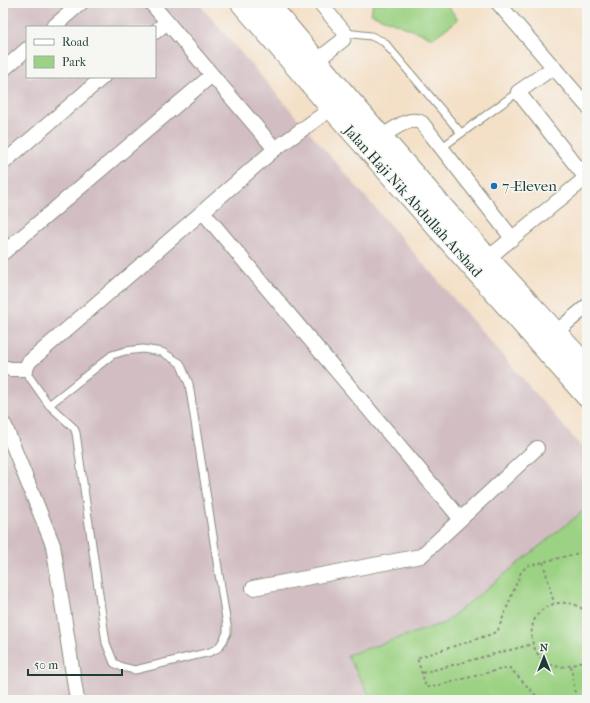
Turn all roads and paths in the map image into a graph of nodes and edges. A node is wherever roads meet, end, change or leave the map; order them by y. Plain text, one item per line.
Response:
1 (81, 3) edge
2 (151, 3) edge
3 (242, 3) edge
4 (267, 3) edge
5 (320, 3) edge
6 (498, 3) edge
7 (167, 22) junction
8 (54, 26) edge
9 (156, 31) edge
10 (345, 33) junction
11 (26, 50) edge
12 (316, 61) junction
13 (554, 67) junction
14 (3, 70) edge
15 (212, 75) junction
16 (102, 78) edge
17 (518, 92) junction
18 (586, 102) edge
19 (332, 108) junction
20 (461, 133) junction
21 (381, 136) junction
22 (441, 148) junction
23 (275, 149) junction
24 (3, 163) edge
25 (586, 177) edge
26 (203, 212) junction
27 (512, 238) junction
28 (3, 253) edge
29 (487, 258) junction
30 (585, 310) edge
31 (556, 332) junction
32 (3, 367) edge
33 (587, 368) edge
34 (26, 369) junction
35 (587, 396) edge
36 (49, 405) junction
37 (3, 424) edge
38 (537, 448) dead end
39 (460, 518) junction
40 (587, 551) edge
41 (543, 562) junction
42 (253, 588) dead end
43 (554, 604) junction
44 (587, 613) edge
45 (533, 644) junction
46 (587, 656) edge
47 (571, 666) junction
48 (422, 673) junction
49 (77, 700) edge
50 (540, 700) edge
51 (576, 700) edge

1 - 8 street
2 - 7 street
3 - 19 main road, Jalan Haji Nik Abdullah Arshad
4 - 12 main road, Jalan Haji Nik Abdullah Arshad
5 - 10 street
6 - 13 street
7 - 9 street
7 - 15 street
10 - 12 street
10 - 20 lane
11 - 14 street
12 - 21 main road, Jalan Haji Nik Abdullah Arshad
13 - 17 street
13 - 18 street
15 - 23 street
15 - 28 street
16 - 24 street
17 - 20 lane
17 - 25 street
19 - 23 street
19 - 35 main road, Jalan Haji Nik Abdullah Arshad
20 - 22 lane
21 - 22 street
21 - 29 main road, Jalan Haji Nik Abdullah Arshad
22 - 27 street
23 - 26 street
25 - 27 street
26 - 34 street
26 - 39 street
27 - 29 street
29 - 31 main road, Jalan Haji Nik Abdullah Arshad
30 - 31 street
31 - 33 main road, Jalan Haji Nik Abdullah Arshad
32 - 34 street
34 - 36 lane
36 - 36 lane
37 - 49 street
38 - 39 street
39 - 42 street
40 - 41 path
41 - 43 path
41 - 48 path
43 - 44 path
43 - 45 path
45 - 47 path
45 - 48 path
46 - 47 path
47 - 51 path
48 - 50 path

